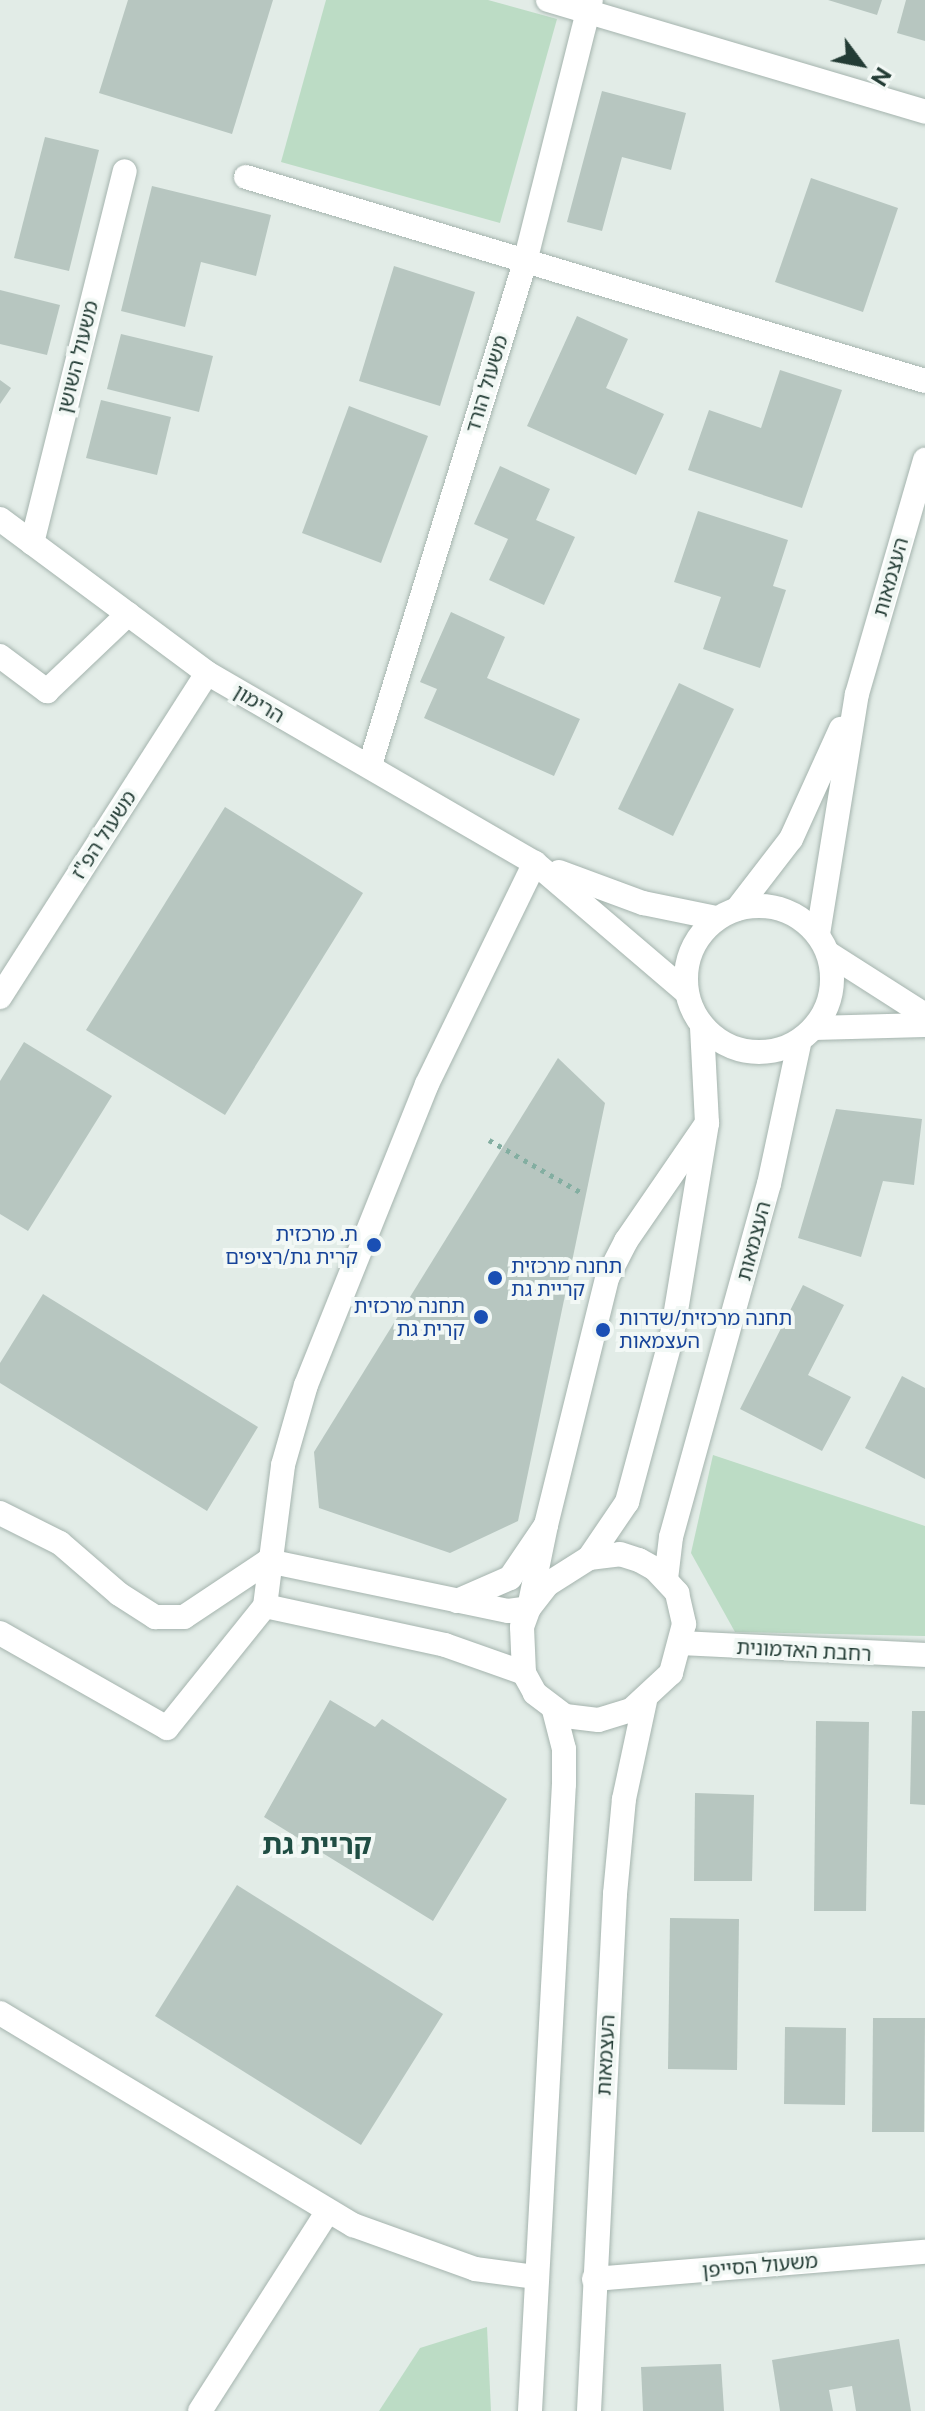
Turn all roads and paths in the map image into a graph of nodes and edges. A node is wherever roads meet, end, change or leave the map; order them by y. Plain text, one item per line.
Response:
1 (548, 0) edge
2 (589, 7) edge
3 (925, 112) edge
4 (125, 171) dead end
5 (246, 177) dead end
6 (525, 262) junction
7 (925, 381) edge
8 (925, 460) edge
9 (0, 519) edge
10 (32, 543) junction
11 (128, 614) junction
12 (0, 656) edge
13 (207, 673) junction
14 (857, 694) junction
15 (370, 765) junction
16 (535, 863) junction
17 (727, 913) junction
18 (823, 943) junction
19 (686, 992) junction
20 (0, 997) edge
21 (925, 1015) edge
22 (925, 1025) edge
23 (702, 1026) junction
24 (807, 1034) junction
25 (707, 1123) junction
26 (489, 1140) dead end
27 (580, 1192) dead end
28 (0, 1513) edge
29 (546, 1525) junction
30 (589, 1558) junction
31 (268, 1561) junction
32 (666, 1579) junction
33 (449, 1602) junction
34 (265, 1606) junction
35 (529, 1608) junction
36 (0, 1633) edge
37 (682, 1643) junction
38 (925, 1655) edge
39 (524, 1673) junction
40 (645, 1701) junction
41 (554, 1710) junction
42 (0, 2013) edge
43 (328, 2211) junction
44 (925, 2252) edge
45 (536, 2277) junction
46 (594, 2279) junction
47 (200, 2411) edge
48 (530, 2411) edge
49 (589, 2411) edge

1 - 2 street
2 - 3 street
2 - 6 street, משעול הורד
4 - 10 street, משעול השושן
5 - 6 street
6 - 7 street
6 - 15 street, משעול הורד
8 - 14 street, העצמאות
9 - 10 street, הרימון
10 - 11 street, הרימון
11 - 12 street
11 - 13 street, הרימון
13 - 15 street, הרימון
13 - 20 street, משעול הפ"ז
14 - 17 street, העצמאות
14 - 18 street, העצמאות
15 - 16 street, הרימון
16 - 17 street, הרימון
16 - 19 street, הרימון
16 - 31 street
17 - 18 street
17 - 19 street
18 - 21 street
18 - 24 street
19 - 23 street
22 - 24 street
23 - 24 street
23 - 25 street
24 - 32 street, העצמאות
25 - 29 street
25 - 30 street
26 - 27 path
28 - 31 street
29 - 33 street
29 - 35 street
30 - 32 street
30 - 35 street
31 - 33 street
31 - 34 street
32 - 37 street
33 - 35 street
34 - 36 street
34 - 39 street
35 - 39 street
37 - 38 street, רחבת האדמונית
37 - 40 street
39 - 41 street
40 - 41 street
40 - 46 street, העצמאות
41 - 45 street
42 - 43 street
43 - 45 street
43 - 47 street
44 - 46 street, משעול הסייפן
45 - 48 street
46 - 49 street, העצמאות

